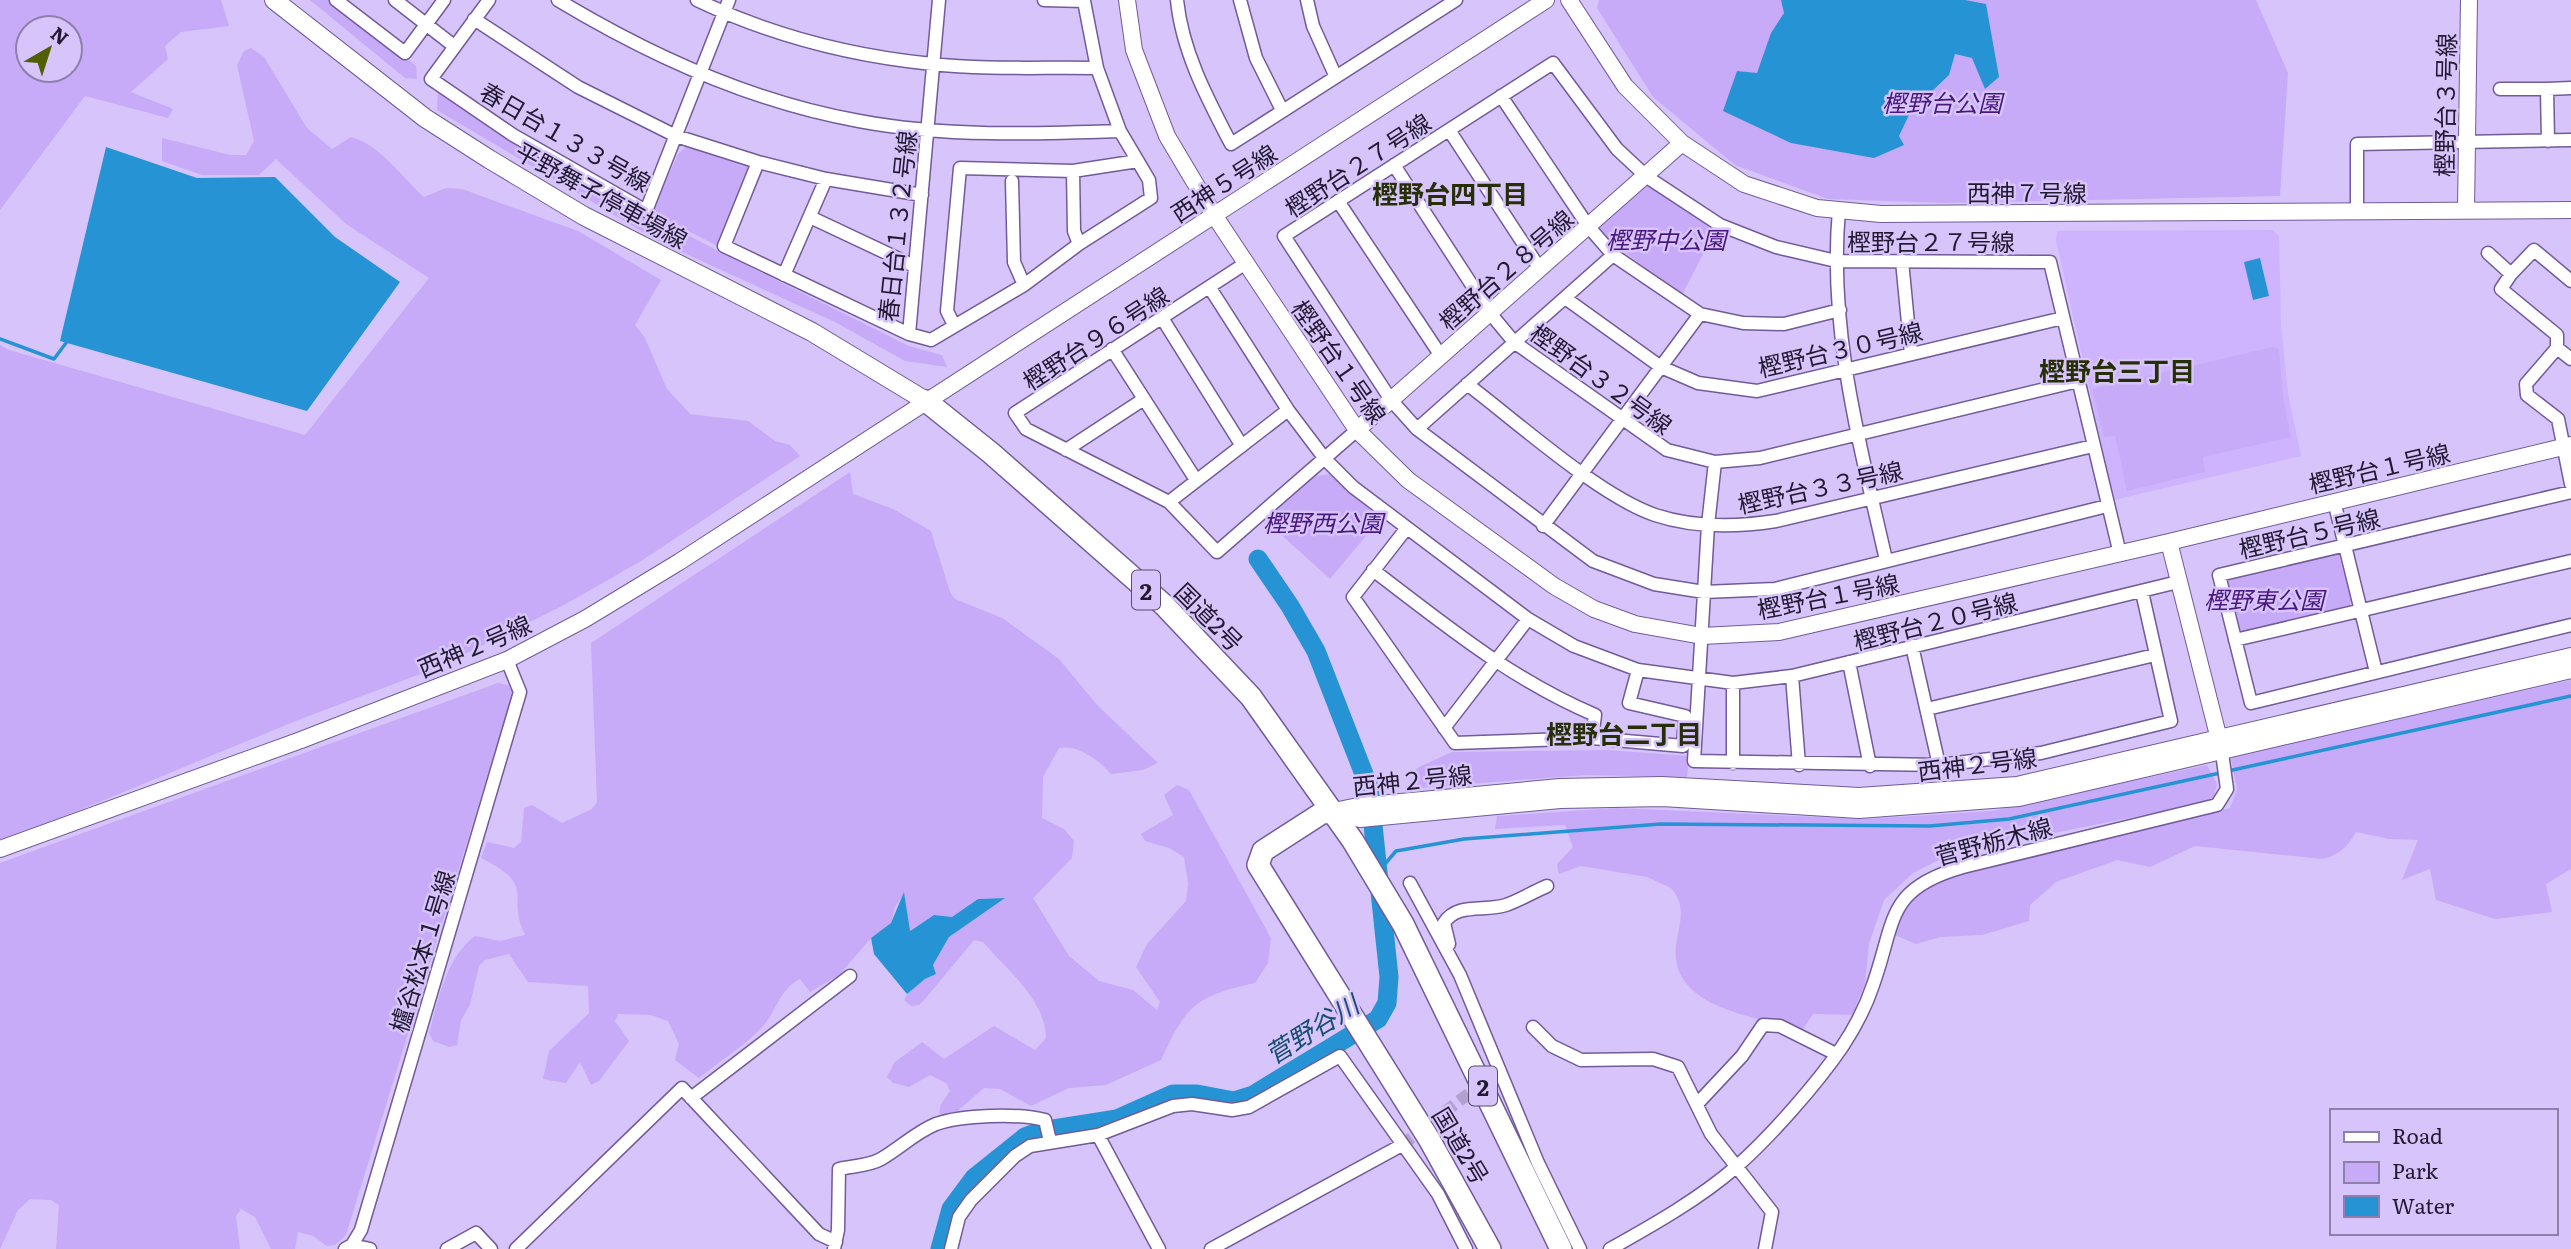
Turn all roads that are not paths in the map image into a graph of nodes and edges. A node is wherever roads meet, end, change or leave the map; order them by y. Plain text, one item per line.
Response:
1 (274, 0) edge
2 (336, 0) edge
3 (395, 0) edge
4 (444, 0) edge
5 (489, 0) edge
6 (558, 0) edge
7 (697, 0) edge
8 (939, 0) edge
9 (1044, 0) edge
10 (1127, 0) edge
11 (1177, 0) edge
12 (1240, 0) edge
13 (1307, 0) edge
14 (1456, 0) edge
15 (1546, 0) edge
16 (1569, 0) edge
17 (2469, 0) edge
18 (726, 6) edge
19 (474, 19) junction
20 (426, 25) junction
21 (454, 46) junction
22 (932, 64) junction
23 (1097, 68) junction
24 (701, 73) junction
25 (1335, 75) junction
26 (2571, 88) edge
27 (2500, 89) dead end
28 (2547, 89) junction
29 (1502, 96) junction
30 (1282, 110) junction
31 (926, 128) junction
32 (1449, 130) junction
33 (1120, 131) junction
34 (676, 136) junction
35 (2571, 140) edge
36 (2548, 141) junction
37 (1682, 143) junction
38 (2466, 144) junction
39 (1138, 161) junction
40 (758, 162) junction
41 (1394, 165) junction
42 (1073, 171) junction
43 (1647, 177) junction
44 (826, 179) junction
45 (1012, 181) dead end
46 (922, 194) junction
47 (1338, 201) junction
48 (1839, 210) junction
49 (2466, 210) junction
50 (2571, 210) edge
51 (2357, 211) junction
52 (1214, 215) junction
53 (810, 217) junction
54 (1588, 226) junction
55 (1079, 244) junction
56 (2488, 253) dead end
57 (1613, 255) junction
58 (1836, 261) junction
59 (1902, 261) junction
60 (1246, 262) junction
61 (914, 266) junction
62 (1540, 269) junction
63 (2511, 274) junction
64 (784, 275) junction
65 (2571, 281) edge
66 (1024, 285) junction
67 (1209, 288) junction
68 (1565, 298) junction
69 (1840, 310) junction
70 (1490, 313) junction
71 (1700, 314) junction
72 (1162, 318) junction
73 (2063, 318) junction
74 (954, 325) junction
75 (909, 334) junction
76 (1514, 342) junction
77 (2557, 348) junction
78 (1112, 349) junction
79 (1911, 354) junction
80 (1441, 356) junction
81 (2571, 359) edge
82 (1661, 367) junction
83 (1844, 370) junction
84 (2078, 381) junction
85 (1467, 384) junction
86 (1144, 399) junction
87 (1391, 400) junction
88 (926, 401) junction
89 (1288, 410) junction
90 (1620, 420) junction
91 (1417, 429) junction
92 (1357, 430) junction
93 (1858, 435) junction
94 (1242, 446) junction
95 (2093, 446) junction
96 (2566, 446) edge
97 (1066, 450) junction
98 (1325, 459) junction
99 (1716, 462) junction
100 (1582, 471) junction
101 (1196, 480) junction
102 (2571, 484) edge
103 (2571, 492) edge
104 (1872, 498) junction
105 (2334, 501) junction
106 (1169, 502) junction
107 (2107, 506) junction
108 (1708, 525) junction
109 (1543, 526) junction
110 (1406, 529) junction
111 (2169, 542) junction
112 (2345, 545) junction
113 (2120, 554) junction
114 (1886, 560) junction
115 (2571, 561) edge
116 (1374, 570) junction
117 (2178, 582) junction
118 (2142, 592) junction
119 (1704, 593) junction
120 (2361, 608) junction
121 (1528, 619) junction
122 (2571, 625) edge
123 (1702, 636) junction
124 (2235, 640) junction
125 (1912, 646) junction
126 (2155, 655) junction
127 (2571, 656) edge
128 (507, 660) junction
129 (1849, 662) junction
130 (1495, 663) junction
131 (1638, 670) junction
132 (2571, 670) edge
133 (2376, 672) junction
134 (1793, 676) junction
135 (1699, 679) junction
136 (1733, 683) junction
137 (1927, 709) junction
138 (1444, 728) junction
139 (1592, 738) junction
140 (2222, 758) junction
141 (1733, 762) junction
142 (1799, 765) junction
143 (1939, 765) junction
144 (1870, 766) junction
145 (1331, 812) junction
146 (0, 849) edge
147 (1410, 883) dead end
148 (1547, 886) dead end
149 (1453, 961) junction
150 (849, 976) dead end
151 (1533, 1027) dead end
152 (1836, 1054) junction
153 (686, 1093) junction
154 (1698, 1103) junction
155 (1098, 1135) junction
156 (1050, 1141) junction
157 (1402, 1145) junction
158 (1735, 1167) junction
159 (835, 1245) edge
160 (349, 1247) edge
161 (370, 1249) edge
162 (447, 1249) edge
163 (491, 1249) edge
164 (516, 1249) edge
165 (951, 1249) edge
166 (1159, 1249) edge
167 (1211, 1249) edge
168 (1466, 1249) edge
169 (1490, 1249) edge
170 (1561, 1249) edge
171 (1580, 1249) edge
172 (1610, 1249) edge
173 (1765, 1249) edge

1 - 88 main road, 平野舞子停車場線
2 - 20 street
3 - 20 street
4 - 20 street
5 - 19 street, 春日台１３３号線
6 - 24 street
7 - 18 street
8 - 22 street, 春日台１３２号線
9 - 23 street
10 - 52 street, 樫野台１号線
11 - 30 street
12 - 30 street
13 - 25 street
14 - 25 street
15 - 52 street, 西神５号線
16 - 37 street, 西神７号線
17 - 38 street, 樫野台３号線
18 - 22 street
18 - 24 street, 春日台１３３号線
19 - 21 street, 春日台１３３号線
19 - 34 street
20 - 21 street
21 - 34 street, 春日台１３３号線
22 - 23 street
22 - 31 street, 春日台１３２号線
23 - 33 street
24 - 31 street
24 - 34 street, 春日台１３３号線
25 - 30 street
26 - 28 street
27 - 28 street
28 - 36 street
29 - 32 street, 樫野台２７号線
29 - 43 street, 樫野台２７号線
29 - 54 street
31 - 33 street
31 - 46 street, 春日台１３２号線
32 - 41 street, 樫野台２７号線
32 - 62 street
33 - 39 street
34 - 40 street
35 - 36 street
36 - 38 street
37 - 43 street, 樫野台２８号線
37 - 48 street, 西神７号線
38 - 49 street, 樫野台３号線
38 - 51 street
39 - 42 street
39 - 55 street
40 - 44 street
40 - 64 street, 春日台１３２号線
41 - 47 street, 樫野台２７号線
41 - 70 street, 樫野台３２号線
42 - 55 street
42 - 74 street
43 - 54 street, 樫野台２８号線
43 - 58 street, 樫野台２７号線
44 - 46 street
44 - 53 street
45 - 66 street
46 - 61 street, 春日台１３２号線
47 - 80 street
47 - 87 street, 樫野台２７号線
48 - 51 street, 西神７号線
48 - 58 street
49 - 50 street, 西神７号線
49 - 51 street, 西神７号線
52 - 60 street, 樫野台１号線
52 - 88 street, 西神５号線
53 - 61 street
53 - 64 street
54 - 57 street
54 - 62 street, 樫野台２８号線
55 - 66 street
56 - 63 street
57 - 68 street
57 - 71 street
58 - 59 street, 樫野台２７号線
58 - 69 street
59 - 73 street, 樫野台２７号線
59 - 79 street
60 - 67 street, 樫野台９６号線
60 - 92 street, 樫野台１号線
61 - 75 street, 春日台１３２号線
62 - 70 street, 樫野台２８号線
63 - 65 street
63 - 77 street
64 - 75 street, 春日台１３２号線
66 - 74 street
67 - 72 street, 樫野台９６号線
67 - 89 street
68 - 76 street
68 - 82 street, 樫野台３０号線
69 - 71 street
69 - 83 street
70 - 76 street, 樫野台３２号線
70 - 80 street, 樫野台２８号線
71 - 82 street
72 - 78 street, 樫野台９６号線
72 - 94 street
73 - 79 street, 樫野台３０号線
73 - 84 street, 樫野台２７号線
74 - 75 street
76 - 85 street
76 - 90 street, 樫野台３２号線
77 - 81 street
77 - 96 street
78 - 86 street
78 - 97 street, 樫野台９６号線
79 - 83 street, 樫野台３０号線
80 - 87 street, 樫野台２８号線
82 - 83 street, 樫野台３０号線
82 - 90 street
83 - 93 street
84 - 93 street, 樫野台３２号線
84 - 95 street, 樫野台２７号線
85 - 91 street
85 - 100 street, 樫野台３３号線
86 - 97 street
86 - 101 street
87 - 91 street, 樫野台２７号線
87 - 92 street, 樫野台２８号線
88 - 128 street, 西神２号線
88 - 145 highway, 国道2号 / 2
89 - 94 street
89 - 98 street
90 - 99 street, 樫野台３２号線
90 - 100 street
91 - 109 street, 樫野台２７号線
92 - 98 street, 樫野台９６号線
92 - 123 street, 樫野台１号線
93 - 99 street, 樫野台３２号線
93 - 104 street
94 - 101 street
95 - 104 street, 樫野台３３号線
95 - 107 street, 樫野台２７号線
96 - 102 street
96 - 105 street, 樫野台１号線
97 - 106 street, 樫野台９６号線
98 - 106 street, 樫野台９６号線
98 - 110 street, 樫野台２０号線
99 - 108 street
100 - 108 street, 樫野台３３号線
100 - 109 street
101 - 106 street
103 - 112 street, 樫野台５号線
104 - 108 street, 樫野台３３号線
104 - 114 street
105 - 111 street, 樫野台１号線
105 - 112 street
107 - 113 street, 樫野台２７号線
107 - 114 street, 樫野台２７号線
108 - 119 street
109 - 119 street, 樫野台２７号線
110 - 116 street
110 - 121 street, 樫野台２０号線
111 - 113 street, 樫野台１号線
111 - 117 street
112 - 120 street
112 - 124 street, 樫野台５号線
113 - 123 street, 樫野台１号線
114 - 119 street, 樫野台２７号線
115 - 120 street
116 - 130 street
116 - 138 street
117 - 118 street, 樫野台２０号線
117 - 140 street
118 - 125 street, 樫野台２０号線
118 - 126 street
119 - 123 street
120 - 124 street
120 - 133 street
121 - 130 street
121 - 131 street, 樫野台２０号線
122 - 133 street, 樫野台５号線
123 - 135 street
124 - 133 street, 樫野台５号線
125 - 129 street, 樫野台２０号線
125 - 137 street
126 - 137 street
126 - 143 street
127 - 140 street, 西神２号線
128 - 146 street, 西神２号線
128 - 160 street, 櫨谷松本１号線
129 - 134 street, 樫野台２０号線
129 - 144 street
130 - 138 street
130 - 139 street
131 - 135 street, 樫野台２０号線
131 - 139 street
132 - 140 street, 西神２号線
134 - 136 street, 樫野台２０号線
134 - 142 street
135 - 136 street, 樫野台２０号線
135 - 141 street
136 - 141 street
137 - 143 street
138 - 139 street
140 - 145 street, 西神２号線
140 - 152 street, 菅野栃木線
141 - 142 street
142 - 144 street
143 - 144 street
145 - 169 highway, 国道2号
145 - 170 highway, 国道2号 / 2
147 - 149 street
148 - 149 street
149 - 171 street
150 - 153 street
151 - 154 street
152 - 154 street
152 - 158 street, 菅野栃木線
153 - 159 street
153 - 164 street
154 - 158 street
155 - 156 street
155 - 157 street
155 - 166 street
156 - 159 street
156 - 165 street
157 - 167 street
157 - 168 street
158 - 172 street, 菅野栃木線
158 - 173 street
160 - 161 street
162 - 163 street

